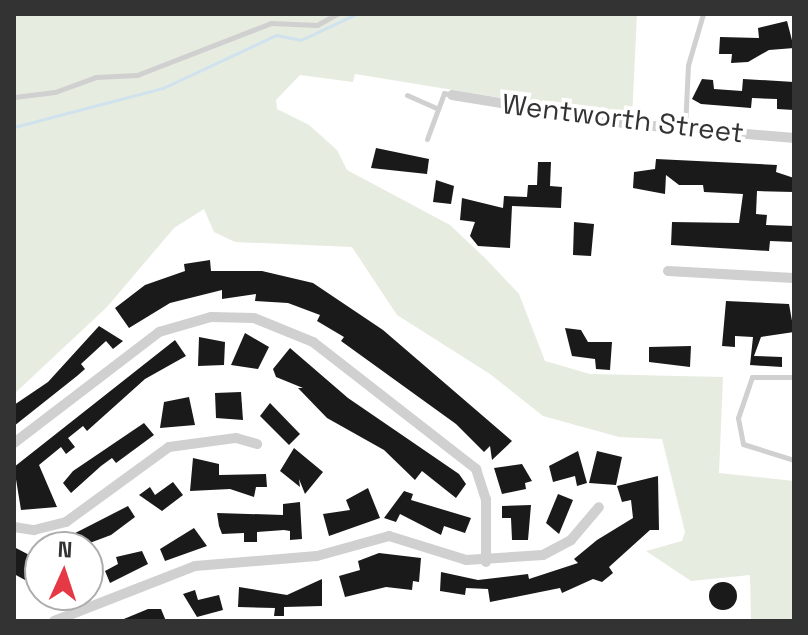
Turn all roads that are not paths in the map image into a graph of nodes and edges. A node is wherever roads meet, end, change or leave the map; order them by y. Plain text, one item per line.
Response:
1 (337, 14) edge
2 (703, 14) edge
3 (407, 95) dead end
4 (452, 95) joint
5 (14, 97) edge
6 (438, 109) junction
7 (685, 129) junction
8 (794, 138) edge
9 (427, 139) dead end
10 (668, 271) dead end
11 (794, 278) edge
12 (794, 377) edge
13 (14, 443) edge
14 (257, 444) dead end
15 (794, 460) edge
16 (599, 507) dead end
17 (14, 527) edge
18 (486, 562) junction
19 (54, 621) edge

1 - 5 lane
2 - 7 lane
3 - 6 lane
4 - 6 lane
4 - 7 street, Wentworth Street
6 - 9 lane
7 - 8 street, Wentworth Street
10 - 11 street
12 - 15 lane
13 - 18 street
14 - 17 street
16 - 18 street
18 - 19 street

